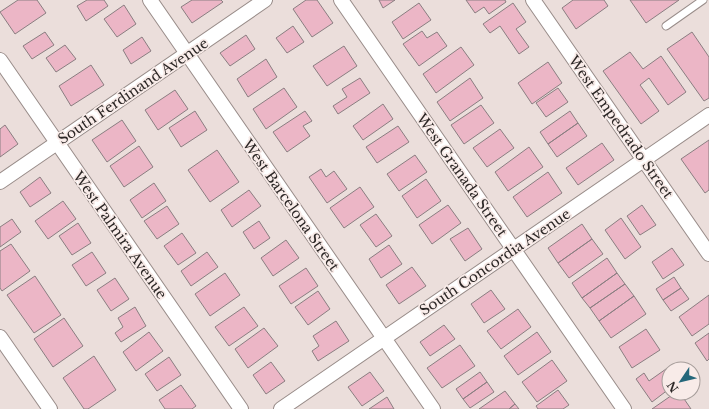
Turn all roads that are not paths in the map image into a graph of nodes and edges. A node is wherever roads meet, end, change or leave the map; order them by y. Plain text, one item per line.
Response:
1 (150, 0) edge
2 (265, 0) edge
3 (341, 0) edge
4 (533, 0) edge
5 (703, 0) edge
6 (666, 26) dead end
7 (187, 54) junction
8 (0, 60) edge
9 (709, 115) edge
10 (57, 143) junction
11 (644, 160) junction
12 (0, 182) edge
13 (513, 249) junction
14 (709, 254) edge
15 (0, 336) edge
16 (383, 338) junction
17 (50, 409) edge
18 (241, 409) edge
19 (281, 409) edge
20 (433, 409) edge
21 (624, 409) edge

1 - 7 street, West Barcelona Street
2 - 7 street, South Ferdinand Avenue
3 - 13 street, West Granada Street
4 - 11 street, West Empedrado Street
5 - 6 lane
7 - 10 street, South Ferdinand Avenue
7 - 16 street, West Barcelona Street
8 - 10 street, West Palmira Avenue
9 - 11 street, South Concordia Avenue
10 - 12 street, South Ferdinand Avenue
10 - 18 street, West Palmira Avenue
11 - 13 street, South Concordia Avenue
11 - 14 street, West Empedrado Street
13 - 16 street, South Concordia Avenue
13 - 21 street, West Granada Street
15 - 17 street
16 - 19 street, South Concordia Avenue
16 - 20 street, West Barcelona Street

